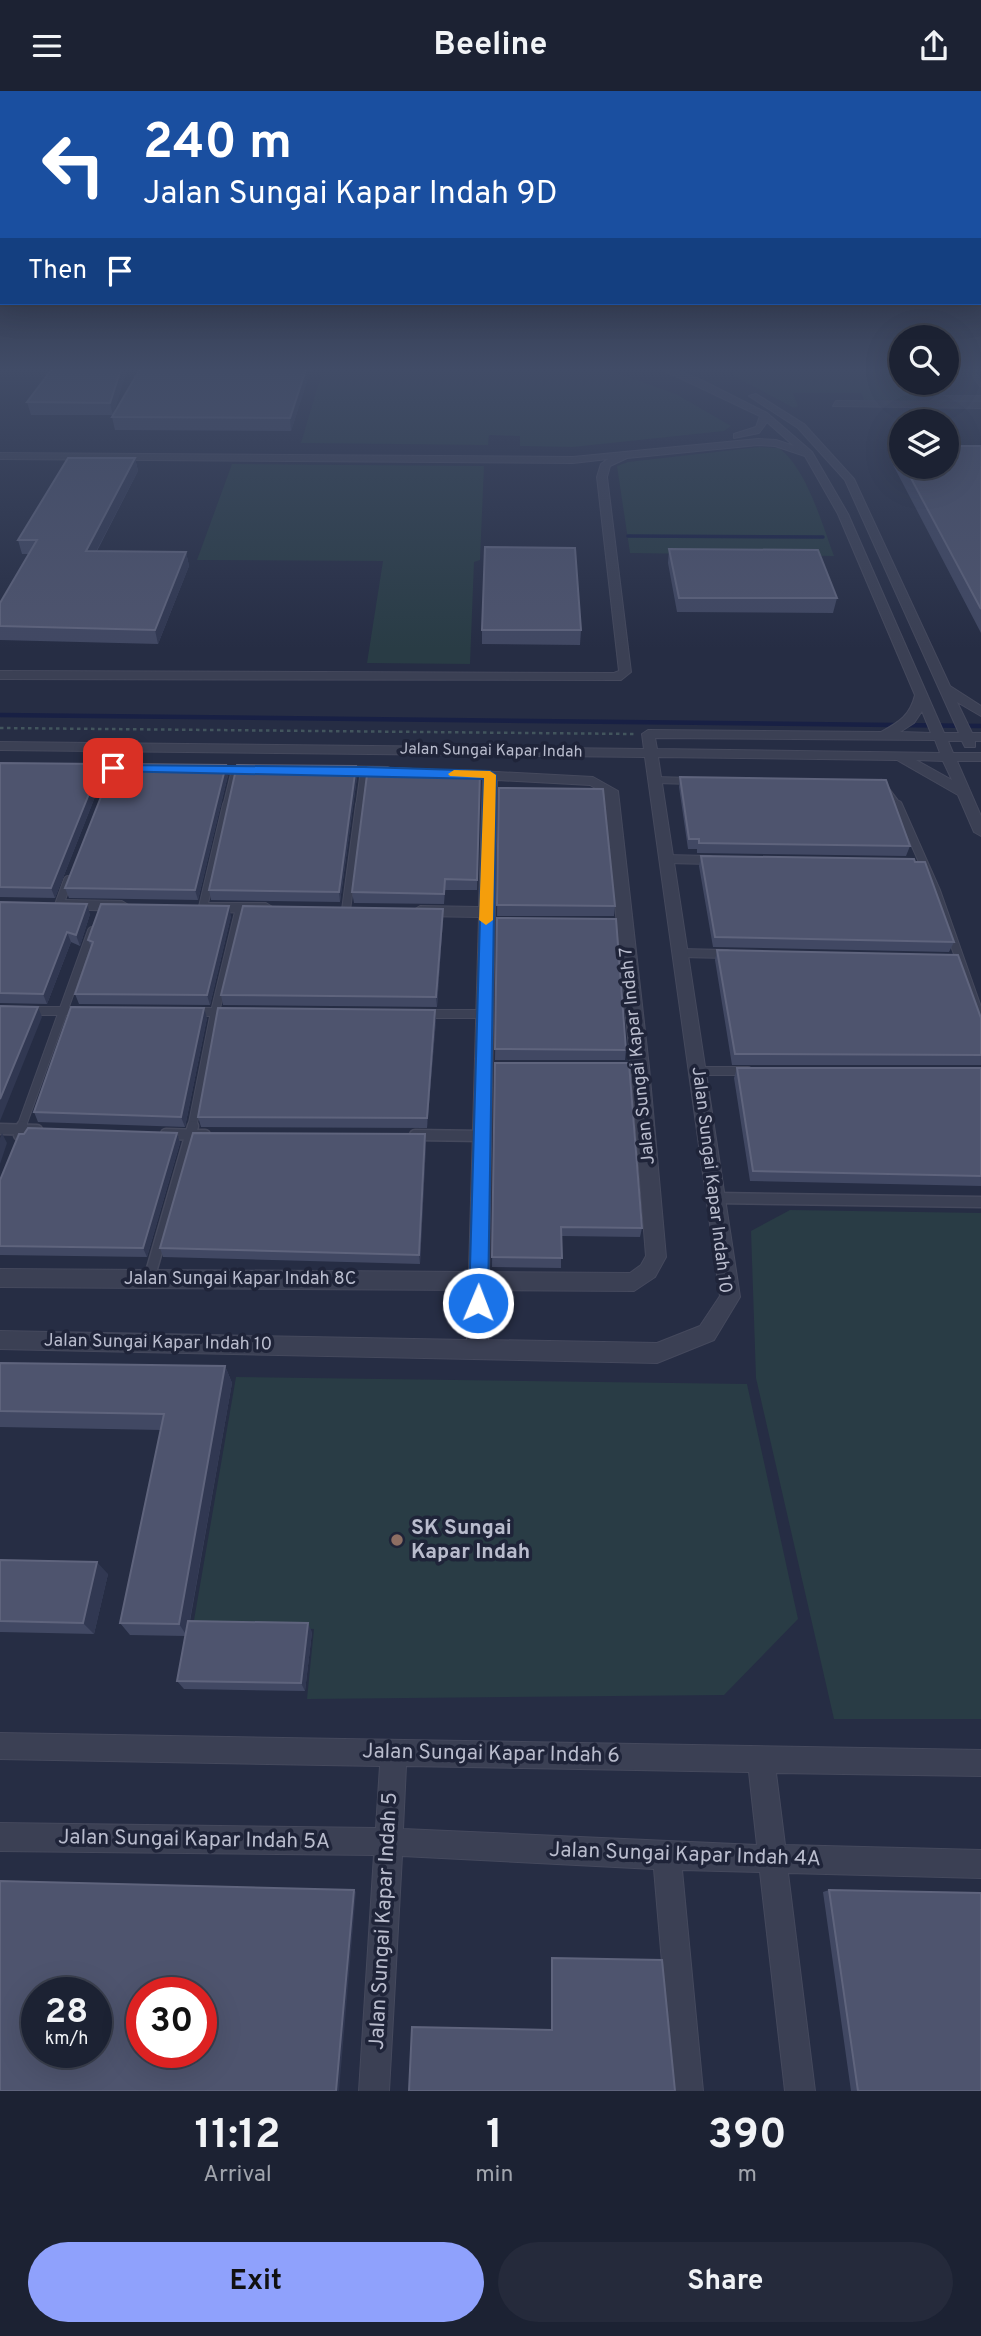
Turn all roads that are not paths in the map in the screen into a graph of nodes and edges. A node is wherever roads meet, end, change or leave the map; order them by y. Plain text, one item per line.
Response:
1 (580, 462) edge
2 (610, 462) edge
3 (814, 462) edge
4 (834, 462) edge
5 (602, 477) junction
6 (0, 675) edge
7 (946, 689) junction
8 (921, 695) junction
9 (981, 712) edge
10 (962, 728) junction
11 (939, 733) junction
12 (883, 736) junction
13 (981, 737) edge
14 (0, 746) edge
15 (651, 753) junction
16 (898, 756) junction
17 (950, 757) junction
18 (980, 760) edge
19 (72, 768) edge
20 (147, 769) edge
21 (183, 769) edge
22 (235, 770) junction
23 (274, 770) edge
24 (313, 770) edge
25 (364, 770) junction
26 (402, 772) edge
27 (440, 773) edge
28 (490, 775) junction
29 (655, 781) junction
30 (708, 781) edge
31 (868, 783) edge
32 (965, 793) junction
33 (981, 832) edge
34 (666, 859) junction
35 (721, 860) edge
36 (912, 863) edge
37 (926, 863) junction
38 (73, 868) edge
39 (53, 905) joint
40 (100, 906) junction
41 (137, 907) edge
42 (196, 907) joint
43 (240, 908) junction
44 (279, 909) edge
45 (345, 909) edge
46 (407, 911) edge
47 (491, 919) junction
48 (680, 953) junction
49 (734, 954) edge
50 (948, 958) edge
51 (962, 959) junction
52 (26, 1011) edge
53 (65, 1011) junction
54 (92, 1011) edge
55 (188, 1012) edge
56 (215, 1012) junction
57 (242, 1013) edge
58 (417, 1014) edge
59 (484, 1014) junction
60 (981, 1019) edge
61 (697, 1071) junction
62 (765, 1071) edge
63 (0, 1129) edge
64 (20, 1130) junction
65 (47, 1131) edge
66 (151, 1134) edge
67 (191, 1135) junction
68 (218, 1135) edge
69 (399, 1135) edge
70 (482, 1136) junction
71 (16, 1141) edge
72 (714, 1198) junction
73 (981, 1202) edge
74 (0, 1278) edge
75 (149, 1279) junction
76 (479, 1281) junction
77 (0, 1340) edge
78 (477, 1349) junction
79 (0, 1746) edge
80 (394, 1752) junction
81 (761, 1760) junction
82 (981, 1763) edge
83 (0, 1837) edge
84 (389, 1842) junction
85 (667, 1856) junction
86 (772, 1859) junction
87 (981, 1864) edge
88 (374, 2091) edge
89 (688, 2091) edge
90 (800, 2091) edge

1 - 5 street
2 - 5 street
3 - 8 street
4 - 7 street
5 - 6 street
7 - 9 street
7 - 10 street
8 - 11 street
8 - 12 street
10 - 11 street
10 - 13 street
10 - 18 street
11 - 12 street
11 - 17 street
12 - 15 street, Jalan Sungai Kapar Indah 10
14 - 15 street, Jalan Sungai Kapar Indah
15 - 16 street, Jalan Sungai Kapar Indah
15 - 29 street, Jalan Sungai Kapar Indah 10
16 - 17 street, Jalan Sungai Kapar Indah
16 - 32 street
17 - 18 street, Jalan Sungai Kapar Indah
17 - 32 street
19 - 20 street
21 - 22 street
22 - 23 street
22 - 42 lane
24 - 25 street
25 - 26 street
25 - 45 lane
27 - 28 street
28 - 47 street
28 - 76 street, Jalan Sungai Kapar Indah 7
29 - 30 lane
29 - 34 street, Jalan Sungai Kapar Indah 10
31 - 37 lane
32 - 33 street
34 - 35 lane
34 - 48 street, Jalan Sungai Kapar Indah 10
36 - 37 lane
37 - 51 lane
38 - 39 lane
39 - 40 street
40 - 41 street
40 - 53 lane
42 - 43 street
43 - 44 street
43 - 56 lane
46 - 47 street
47 - 59 street
48 - 49 lane
48 - 61 street, Jalan Sungai Kapar Indah 10
50 - 51 lane
51 - 60 lane
52 - 53 lane
53 - 54 lane
53 - 64 lane
55 - 56 lane
56 - 57 lane
56 - 67 lane
58 - 59 lane
59 - 70 street
61 - 62 lane
61 - 72 street, Jalan Sungai Kapar Indah 10
63 - 64 lane
64 - 65 lane
64 - 71 lane
66 - 67 lane
67 - 68 lane
67 - 75 lane
69 - 70 lane
70 - 76 street
72 - 73 lane
72 - 78 street, Jalan Sungai Kapar Indah 10
74 - 75 street, Jalan Sungai Kapar Indah 8C
75 - 76 street, Jalan Sungai Kapar Indah 8C
76 - 78 street
77 - 78 street, Jalan Sungai Kapar Indah 10
79 - 80 street, Jalan Sungai Kapar Indah 6
80 - 81 street, Jalan Sungai Kapar Indah 6
80 - 84 street, Jalan Sungai Kapar Indah 5
81 - 82 street, Jalan Sungai Kapar Indah 6
81 - 86 street
83 - 84 street, Jalan Sungai Kapar Indah 5A
84 - 85 street, Jalan Sungai Kapar Indah 4A
84 - 88 street, Jalan Sungai Kapar Indah 5
85 - 86 street, Jalan Sungai Kapar Indah 4A
85 - 89 street
86 - 87 street, Jalan Sungai Kapar Indah 4A
86 - 90 street

